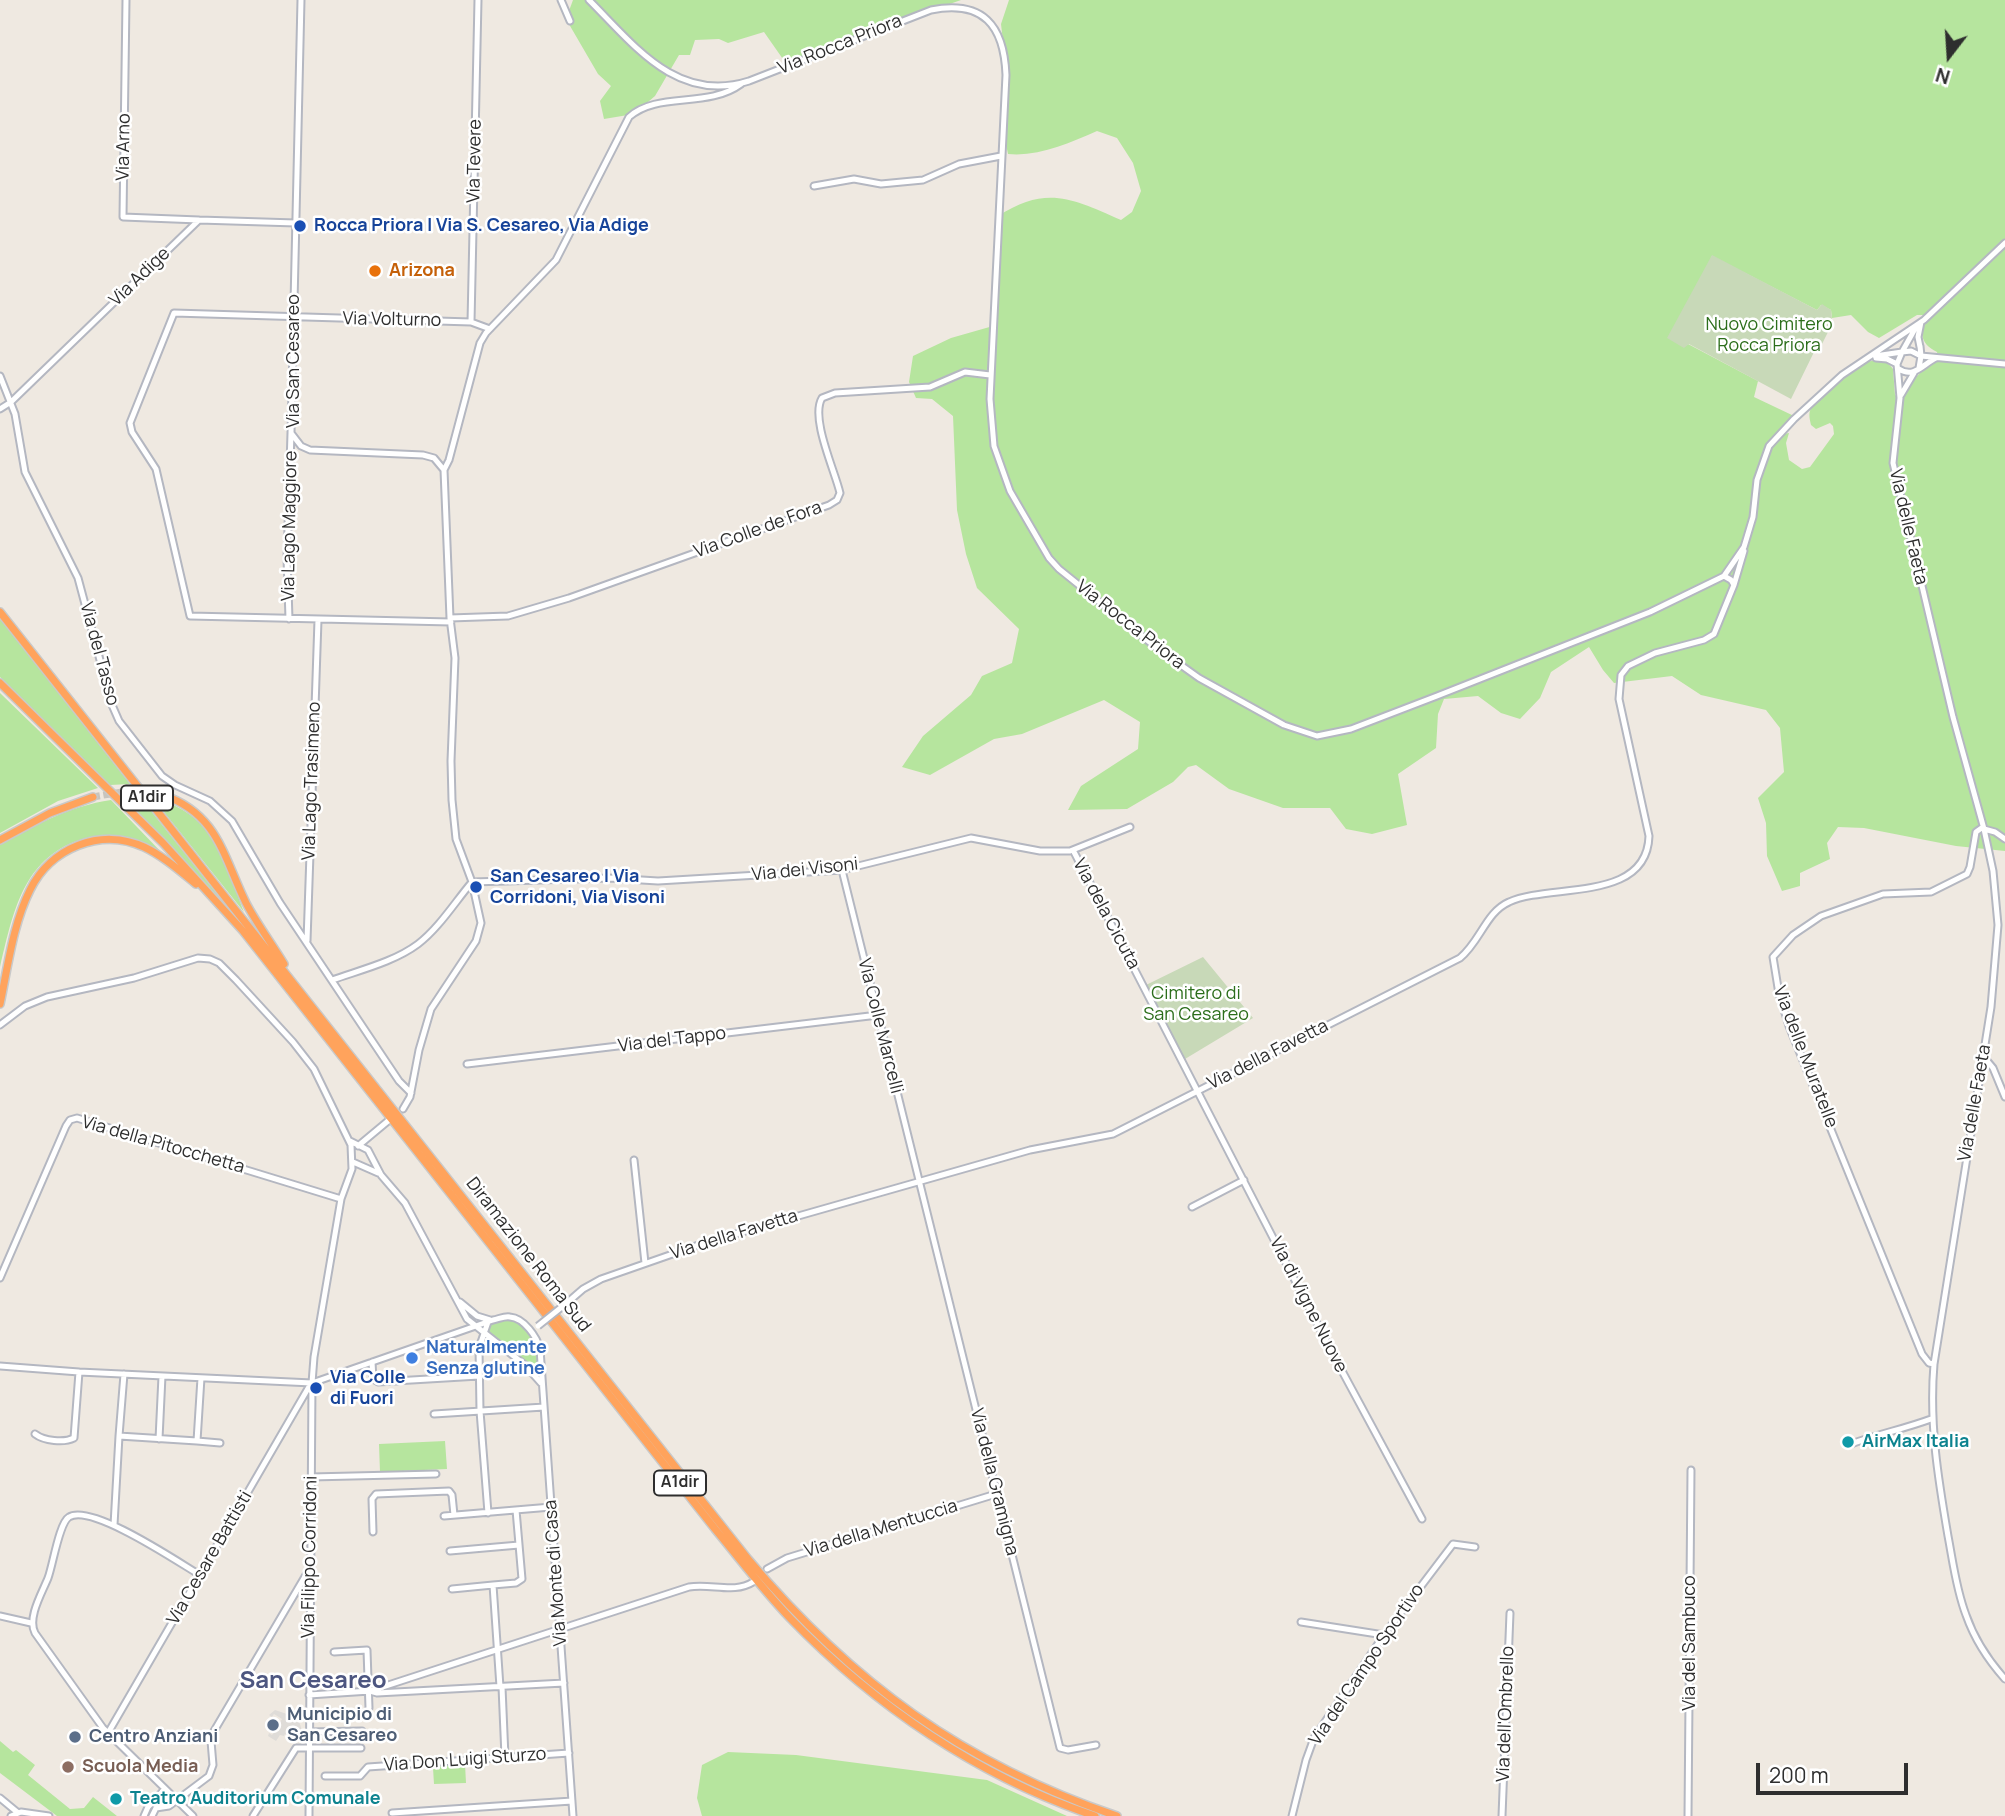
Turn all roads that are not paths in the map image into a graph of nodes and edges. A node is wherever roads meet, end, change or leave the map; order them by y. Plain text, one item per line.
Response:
1 (127, 0) edge
2 (301, 0) edge
3 (478, 0) edge
4 (561, 0) edge
5 (589, 0) edge
6 (570, 21) dead end
7 (742, 83) junction
8 (1001, 156) junction
9 (814, 186) dead end
10 (199, 220) junction
11 (296, 223) junction
12 (2005, 243) edge
13 (293, 318) junction
14 (471, 322) junction
15 (1921, 322) junction
16 (490, 329) junction
17 (1920, 346) junction
18 (1902, 352) junction
19 (1920, 356) junction
20 (1937, 358) junction
21 (1865, 360) junction
22 (2005, 364) edge
23 (1898, 367) junction
24 (1917, 370) junction
25 (990, 374) junction
26 (0, 376) edge
27 (1900, 398) junction
28 (11, 402) junction
29 (0, 409) edge
30 (291, 433) junction
31 (444, 470) junction
32 (1744, 547) junction
33 (1724, 576) junction
34 (1734, 585) junction
35 (0, 612) edge
36 (289, 619) junction
37 (317, 620) junction
38 (451, 620) junction
39 (0, 684) edge
40 (163, 795) tunnel mouth
41 (93, 797) tunnel mouth
42 (1130, 827) dead end
43 (1984, 828) junction
44 (2005, 839) edge
45 (0, 840) edge
46 (1073, 850) junction
47 (842, 870) junction
48 (472, 882) junction
49 (221, 906) junction
50 (307, 941) junction
51 (332, 980) junction
52 (294, 983) junction
53 (0, 1004) edge
54 (878, 1015) junction
55 (0, 1025) edge
56 (1983, 1056) junction
57 (467, 1064) dead end
58 (1198, 1090) junction
59 (411, 1093) junction
60 (2005, 1097) edge
61 (403, 1109) dead end
62 (387, 1122) dead end
63 (371, 1135) junction
64 (347, 1136) junction
65 (359, 1146) junction
66 (352, 1152) junction
67 (369, 1152) junction
68 (634, 1160) dead end
69 (353, 1162) junction
70 (362, 1166) junction
71 (351, 1174) junction
72 (381, 1175) junction
73 (1244, 1180) junction
74 (918, 1182) junction
75 (341, 1199) junction
76 (1192, 1207) dead end
77 (645, 1263) junction
78 (0, 1278) edge
79 (466, 1311) junction
80 (491, 1321) junction
81 (477, 1326) junction
82 (460, 1331) junction
83 (531, 1332) junction
84 (483, 1334) junction
85 (372, 1362) junction
86 (1934, 1364) junction
87 (525, 1365) junction
88 (0, 1366) edge
89 (542, 1371) junction
90 (79, 1372) junction
91 (124, 1374) junction
92 (162, 1376) junction
93 (480, 1376) junction
94 (201, 1378) junction
95 (312, 1383) junction
96 (543, 1390) junction
97 (544, 1407) junction
98 (480, 1411) junction
99 (435, 1414) dead end
100 (1931, 1419) junction
101 (35, 1434) dead end
102 (119, 1436) junction
103 (159, 1439) junction
104 (197, 1441) junction
105 (220, 1443) dead end
106 (1851, 1444) dead end
107 (1691, 1470) dead end
108 (436, 1474) dead end
109 (311, 1477) junction
110 (996, 1494) junction
111 (551, 1507) junction
112 (516, 1510) junction
113 (488, 1513) junction
114 (454, 1515) junction
115 (444, 1516) dead end
116 (1422, 1519) dead end
117 (114, 1525) junction
118 (373, 1532) dead end
119 (519, 1545) junction
120 (1475, 1546) dead end
121 (450, 1550) dead end
122 (310, 1568) junction
123 (767, 1569) dead end
124 (200, 1575) junction
125 (753, 1582) dead end
126 (493, 1585) junction
127 (452, 1589) dead end
128 (1510, 1613) dead end
129 (0, 1616) edge
130 (1301, 1622) dead end
131 (32, 1623) junction
132 (560, 1629) junction
133 (1384, 1636) junction
134 (498, 1648) junction
135 (334, 1652) dead end
136 (2005, 1678) edge
137 (564, 1683) junction
138 (501, 1687) junction
139 (370, 1691) junction
140 (309, 1695) junction
141 (369, 1708) dead end
142 (362, 1731) dead end
143 (308, 1732) junction
144 (108, 1733) junction
145 (1096, 1745) dead end
146 (308, 1746) junction
147 (361, 1748) dead end
148 (569, 1753) junction
149 (505, 1756) junction
150 (325, 1776) dead end
151 (165, 1789) junction
152 (0, 1798) edge
153 (176, 1800) junction
154 (572, 1801) junction
155 (392, 1813) dead end
156 (15, 1814) edge
157 (50, 1816) edge
158 (144, 1816) edge
159 (152, 1816) edge
160 (192, 1816) edge
161 (253, 1816) edge
162 (309, 1816) edge
163 (573, 1816) edge
164 (1096, 1816) edge
165 (1117, 1816) edge
166 (1292, 1816) edge
167 (1502, 1816) edge
168 (1688, 1816) edge

1 - 10 street, Via Arno
2 - 11 street, Via San Cesareo
3 - 14 street, Via Tevere
4 - 6 street
5 - 7 street
7 - 8 street, Via Rocca Priora
7 - 16 street, Via Rocca Priora
8 - 9 street
8 - 25 street, Via Rocca Priora
10 - 11 street
10 - 28 street, Via Adige
11 - 13 street, Via San Cesareo
12 - 15 street
13 - 14 street, Via Volturno
13 - 30 street, Via San Cesareo
13 - 36 street, Via Volturno
14 - 16 street, Via Volturno
15 - 17 street
15 - 18 street
15 - 21 street, Via Rocca Priora
16 - 31 street, Via Rocca Priora
17 - 19 street
17 - 20 street
18 - 19 street
18 - 21 street
18 - 23 street
19 - 20 street
19 - 24 street
20 - 22 street
20 - 24 street
21 - 23 street
21 - 32 street, Via Rocca Priora
23 - 24 street
23 - 27 street, Via delle Faeta
24 - 27 street
25 - 33 street, Via Rocca Priora
25 - 38 street, Via Colle de Fora
26 - 28 street, Via del Tasso
27 - 43 street, Via delle Faeta
28 - 29 street, Via Adige
28 - 50 street, Via del Tasso
30 - 31 street, Via San Cesareo
30 - 36 street, Via Lago Maggiore
31 - 38 street
32 - 33 street, Via Rocca Priora
32 - 34 street
33 - 34 street
34 - 58 street, Via della Favetta
35 - 52 highway, Diramazione Roma Sud / A1dir
36 - 37 street
37 - 38 street
37 - 50 street, Via Lago Trasimeno
38 - 48 street
39 - 49 highway, A1dir
40 - 52 highway
41 - 45 highway
42 - 46 street, Via dei Visoni
43 - 44 street
43 - 56 street, Via delle Faeta
43 - 86 street, Via delle Muratelle
46 - 47 street, Via dei Visoni
46 - 58 street, Via dela Cicuta
47 - 48 street, Via dei Visoni
47 - 54 street, Via Colle Marcelli
48 - 51 street
48 - 59 street
49 - 53 highway
49 - 164 highway, Diramazione Roma Sud / A1dir
50 - 51 street, Via del Tasso
51 - 59 street, Via del Tasso
52 - 165 highway, Diramazione Roma Sud / A1dir
54 - 57 street, Via del Tappo
54 - 74 street, Via Colle Marcelli
55 - 64 street
56 - 60 street
56 - 86 street, Via delle Faeta
58 - 73 street, Via di Vigne Nuove
58 - 74 street, Via della Favetta
59 - 61 street
62 - 63 street
63 - 65 street
63 - 67 street
64 - 65 street
64 - 66 street
65 - 66 street
65 - 67 street
66 - 69 street
67 - 70 street
67 - 72 street
68 - 77 street
69 - 70 street
69 - 71 street
70 - 71 street
70 - 72 street
71 - 75 street
72 - 79 street
73 - 76 street
73 - 116 street, Via di Vigne Nuove
74 - 77 street, Via della Favetta
74 - 110 street, Via della Gramigna
75 - 78 street, Via della Pitocchetta
75 - 95 street
77 - 83 street, Via della Favetta, bridge
79 - 80 street
79 - 81 street
79 - 82 street
80 - 81 street
80 - 83 street
80 - 84 street
81 - 82 street
81 - 84 street
82 - 85 street
83 - 89 street, Via Monte di Casa
84 - 87 street
84 - 93 street
85 - 93 street
85 - 95 street
86 - 100 street, Via delle Faeta
87 - 89 street
87 - 96 street
88 - 90 street
89 - 96 street, Via Monte di Casa
90 - 91 street
90 - 101 street
91 - 92 street
91 - 102 street
92 - 94 street
92 - 103 street
93 - 98 street
94 - 95 street
94 - 104 street
95 - 109 street, Via Filippo Corridoni
95 - 124 street, Via Cesare Battisti
96 - 97 street, Via Monte di Casa
97 - 98 street
97 - 111 street, Via Monte di Casa
98 - 99 street
98 - 113 street
100 - 106 street
100 - 136 street, Via delle Faeta
102 - 103 street
102 - 117 street
103 - 104 street
104 - 105 street
107 - 168 street, Via del Sambuco
108 - 109 street
109 - 122 street, Via Filippo Corridoni
110 - 123 street, Via della Mentuccia
110 - 145 street, Via della Gramigna
111 - 112 street
111 - 132 street, Via Monte di Casa
112 - 113 street
112 - 119 street
113 - 114 street
114 - 115 street
114 - 118 street
117 - 124 street
117 - 131 street
119 - 121 street
119 - 126 street
120 - 133 street, Via del Campo Sportivo
122 - 140 street, Via Filippo Corridoni
122 - 153 street
124 - 144 street, Via Cesare Battisti
125 - 132 street
126 - 127 street
126 - 134 street
128 - 167 street, Via dell'Ombrello
129 - 131 street
130 - 133 street
131 - 144 street
132 - 134 street
132 - 137 street, Via Monte di Casa
133 - 166 street, Via del Campo Sportivo
134 - 138 street
134 - 139 street
135 - 139 street
137 - 138 street
137 - 148 street, Via Monte di Casa
138 - 139 street
138 - 149 street
139 - 140 street
139 - 141 street
140 - 143 street, Via Filippo Corridoni
142 - 143 street
143 - 146 street, Via Filippo Corridoni
144 - 151 street
146 - 147 street
146 - 161 street
146 - 162 street, Via Filippo Corridoni
148 - 149 street, Via Don Luigi Sturzo
148 - 154 street, Via Monte di Casa
149 - 150 street, Via Don Luigi Sturzo
151 - 153 street
151 - 158 street
152 - 156 street
153 - 159 street
153 - 160 street
154 - 155 street
154 - 163 street, Via Monte di Casa
156 - 157 street

